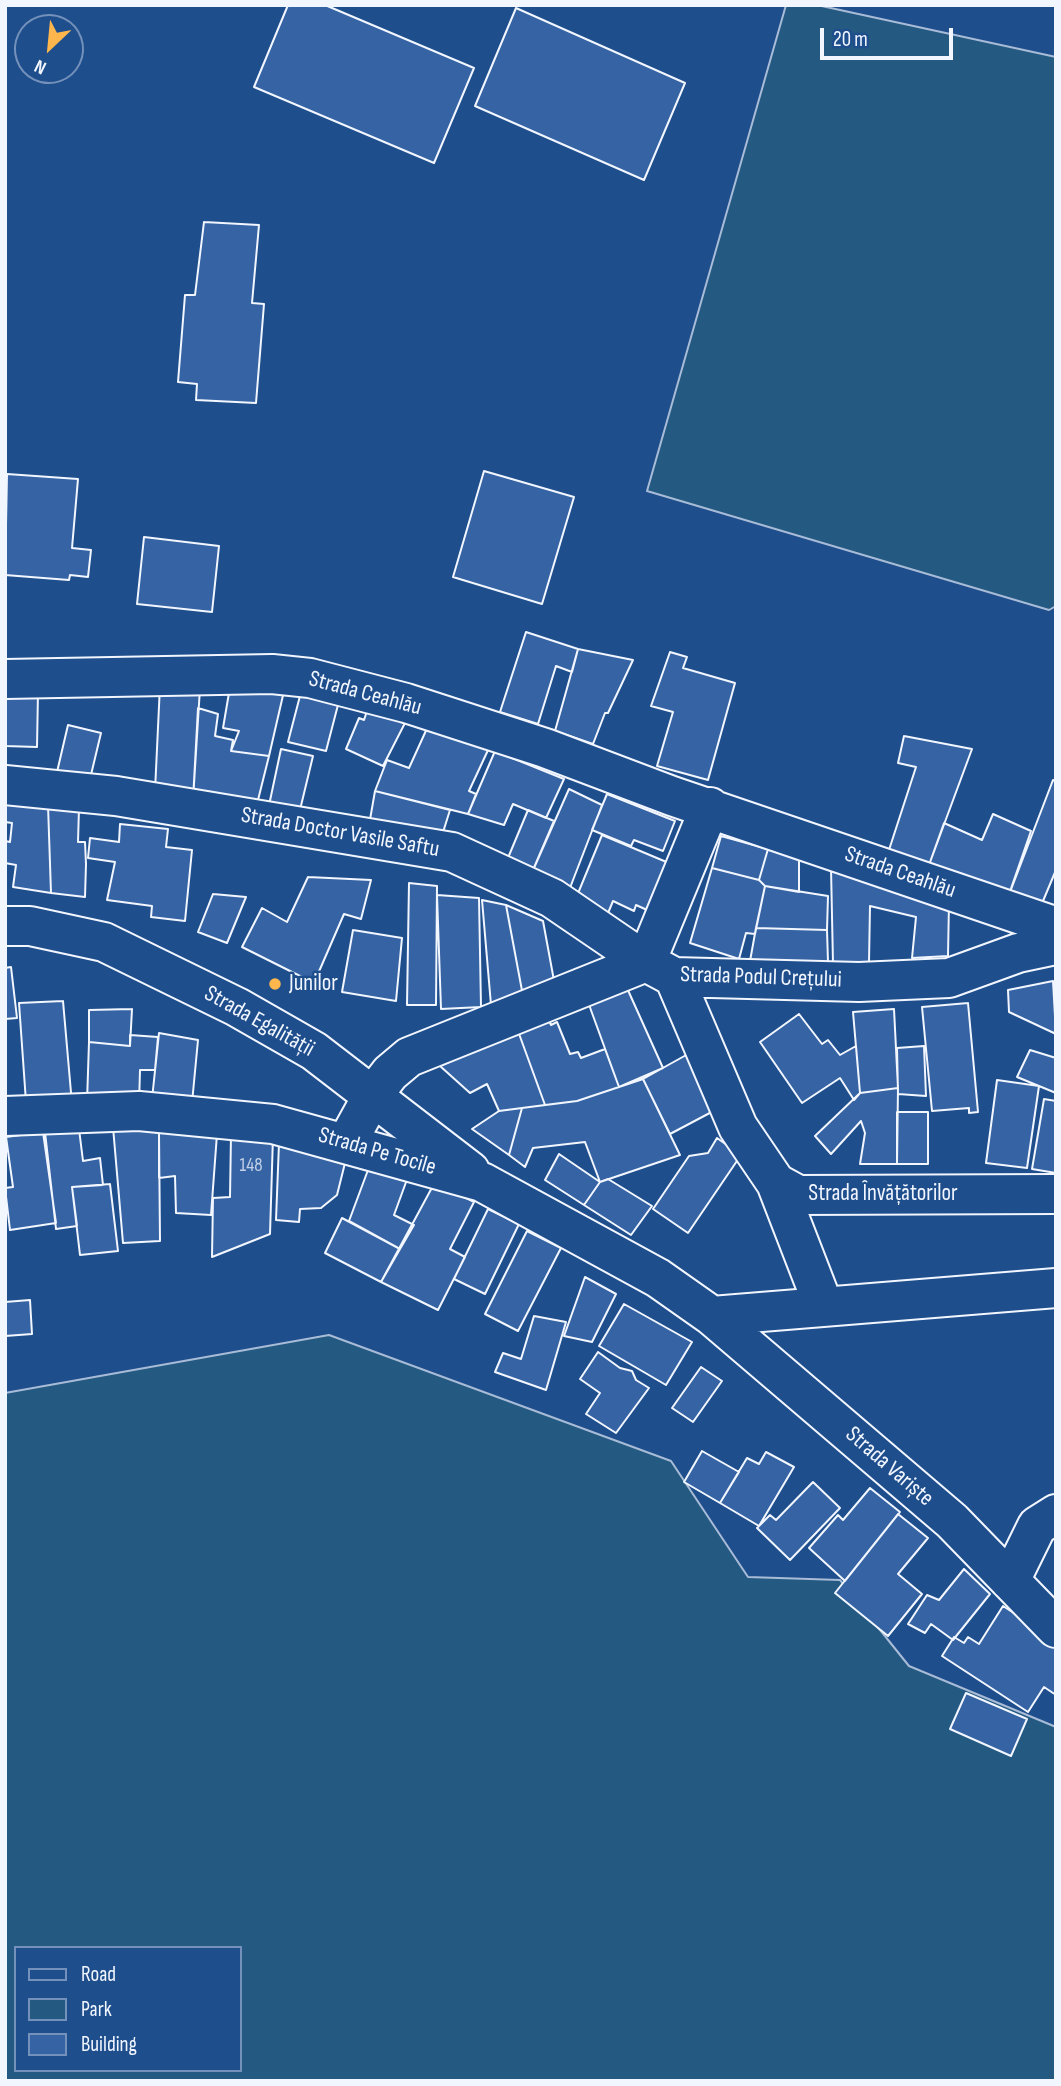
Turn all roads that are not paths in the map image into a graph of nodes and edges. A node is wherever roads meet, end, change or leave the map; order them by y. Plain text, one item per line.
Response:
1 (5, 679) edge
2 (5, 785) edge
3 (710, 807) junction
4 (5, 926) edge
5 (1053, 935) edge
6 (660, 970) junction
7 (373, 1095) junction
8 (5, 1116) edge
9 (346, 1143) junction
10 (482, 1182) junction
11 (776, 1183) junction
12 (1056, 1194) edge
13 (1056, 1288) edge
14 (824, 1307) junction
15 (712, 1316) junction
16 (1056, 1514) edge
17 (1010, 1581) junction
18 (1056, 1628) edge

1 - 3 street, Strada Ceahlău
2 - 6 street, Strada Doctor Vasile Saftu
3 - 5 street, Strada Ceahlău
3 - 6 street
4 - 7 street, Strada Egalității
5 - 6 street, Strada Podul Crețului
6 - 7 street, Strada Podul Crețului
6 - 11 street, Strada Învățătorilor
7 - 9 street, Strada Podul Crețului
7 - 10 street, Strada Egalității
8 - 9 street, Strada Pe Tocile
9 - 10 street, Strada Pe Tocile
10 - 15 street, Strada Pe Tocile
11 - 12 street, Strada Învățătorilor
11 - 14 street
13 - 14 street
14 - 15 street
15 - 17 street, Strada Variște
16 - 17 street
17 - 18 street, Strada Variște

